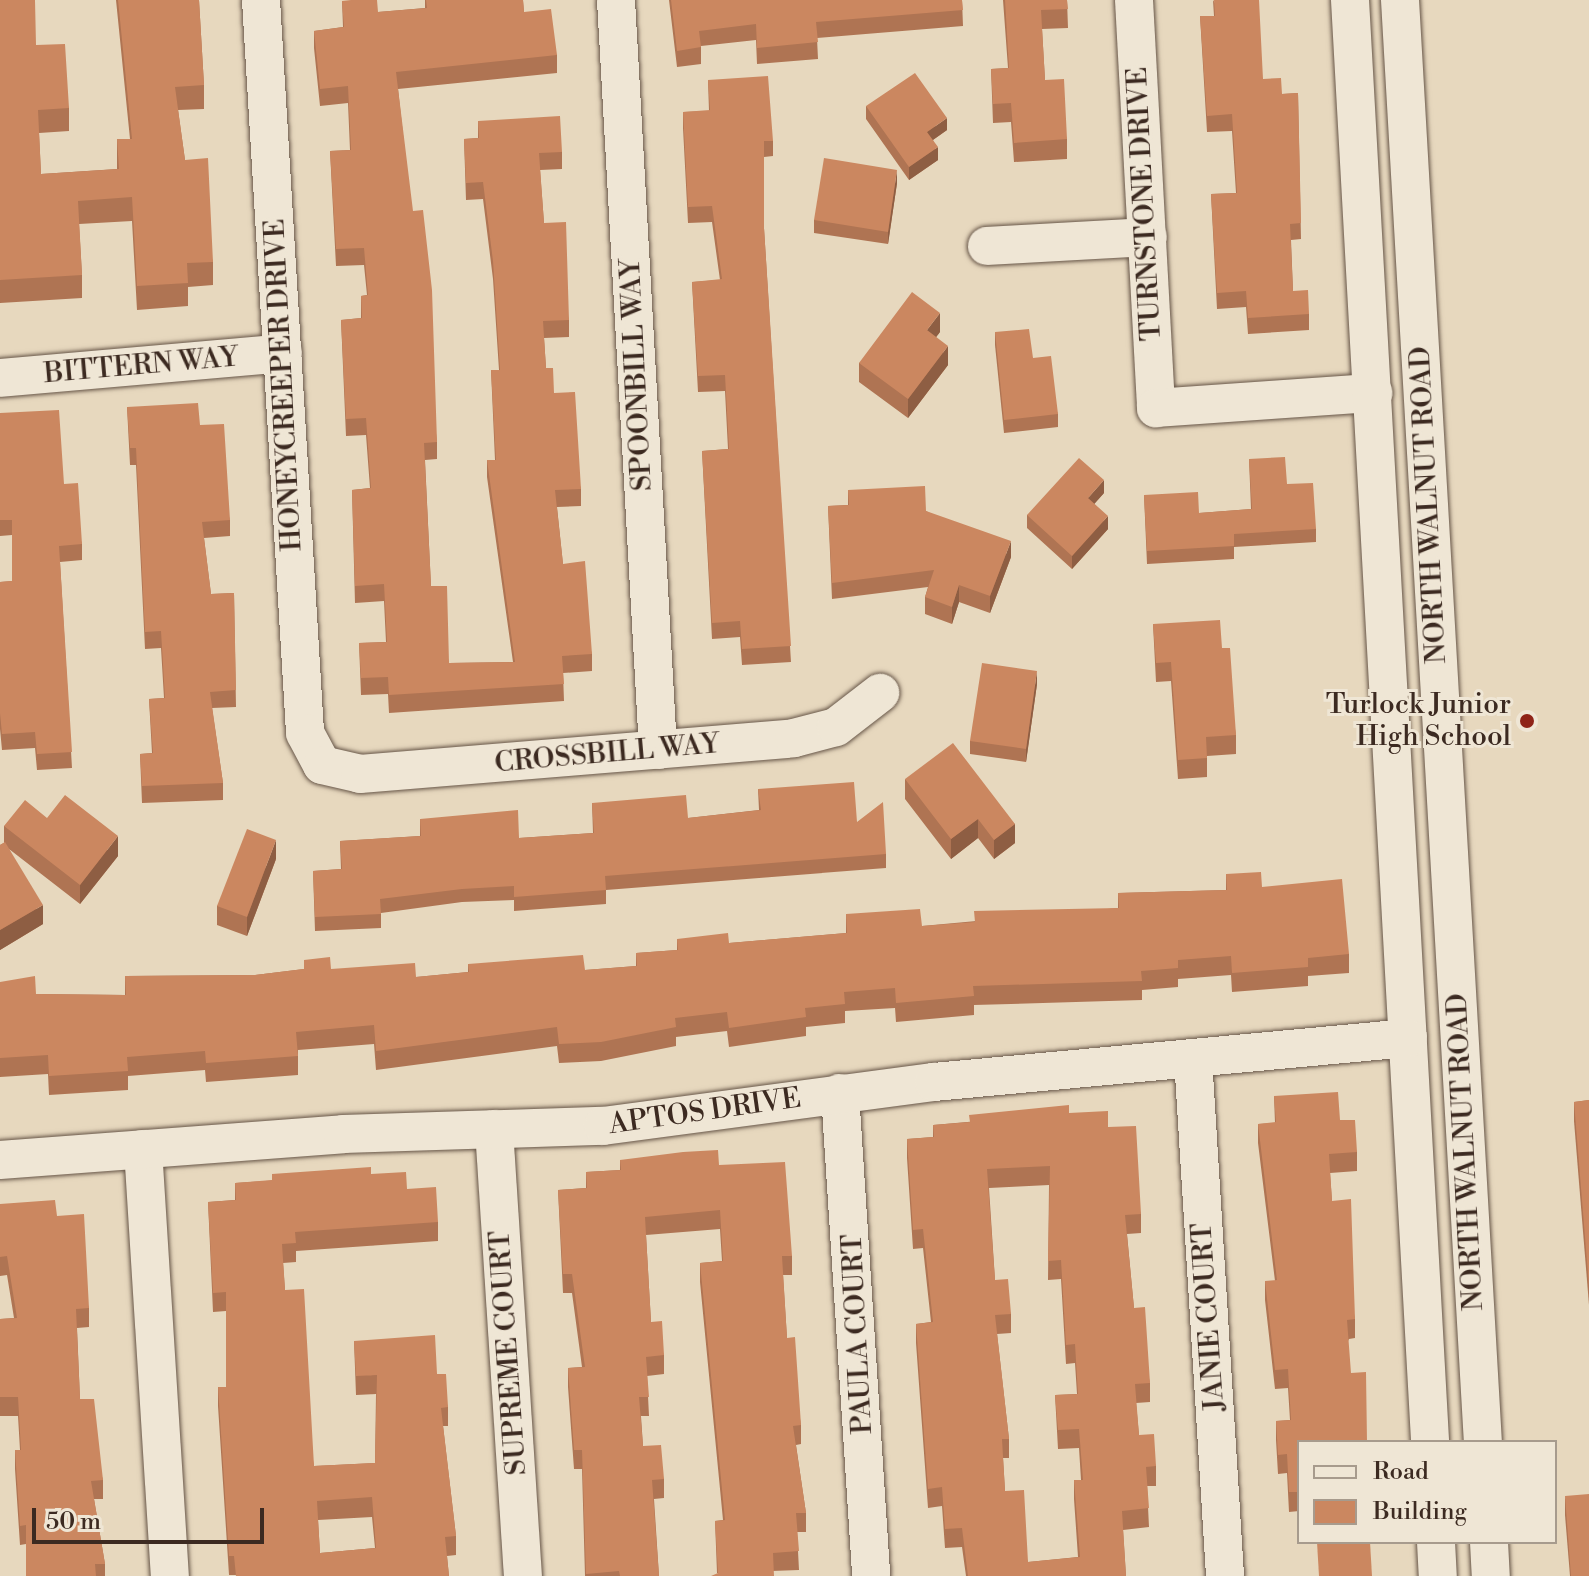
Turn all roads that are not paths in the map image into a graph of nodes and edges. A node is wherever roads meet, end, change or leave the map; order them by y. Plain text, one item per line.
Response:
1 (261, 0) edge
2 (616, 0) edge
3 (1134, 0) edge
4 (1350, 0) edge
5 (1400, 0) edge
6 (1148, 237) junction
7 (987, 246) dead end
8 (283, 353) junction
9 (0, 378) edge
10 (1373, 393) junction
11 (880, 693) dead end
12 (658, 750) junction
13 (322, 765) joint
14 (1408, 1038) junction
15 (1193, 1058) junction
16 (840, 1093) junction
17 (494, 1129) junction
18 (143, 1149) junction
19 (0, 1160) edge
20 (1430, 1440) edge
21 (1483, 1440) edge
22 (1436, 1544) edge
23 (1489, 1544) edge
24 (170, 1576) edge
25 (523, 1576) edge
26 (871, 1576) edge
27 (1225, 1576) edge
28 (1438, 1576) edge
29 (1491, 1576) edge

1 - 8 street, HONEYCREEPER DRIVE
2 - 12 street, SPOONBILL WAY
3 - 6 street, TURNSTONE DRIVE
4 - 10 street, NORTH WALNUT ROAD
5 - 21 street, NORTH WALNUT ROAD
6 - 7 street
6 - 10 street, TURNSTONE DRIVE
8 - 9 street, BITTERN WAY
8 - 13 street, HONEYCREEPER DRIVE
10 - 14 street, NORTH WALNUT ROAD
11 - 12 street, CROSSBILL WAY
12 - 13 street, CROSSBILL WAY
14 - 15 street, APTOS DRIVE
14 - 20 street, NORTH WALNUT ROAD
15 - 16 street, APTOS DRIVE
15 - 27 street, JANIE COURT
16 - 17 street, APTOS DRIVE
16 - 26 street, PAULA COURT
17 - 18 street, APTOS DRIVE
17 - 25 street, SUPREME COURT
18 - 19 street, APTOS DRIVE
18 - 24 street
22 - 28 street
23 - 29 street

